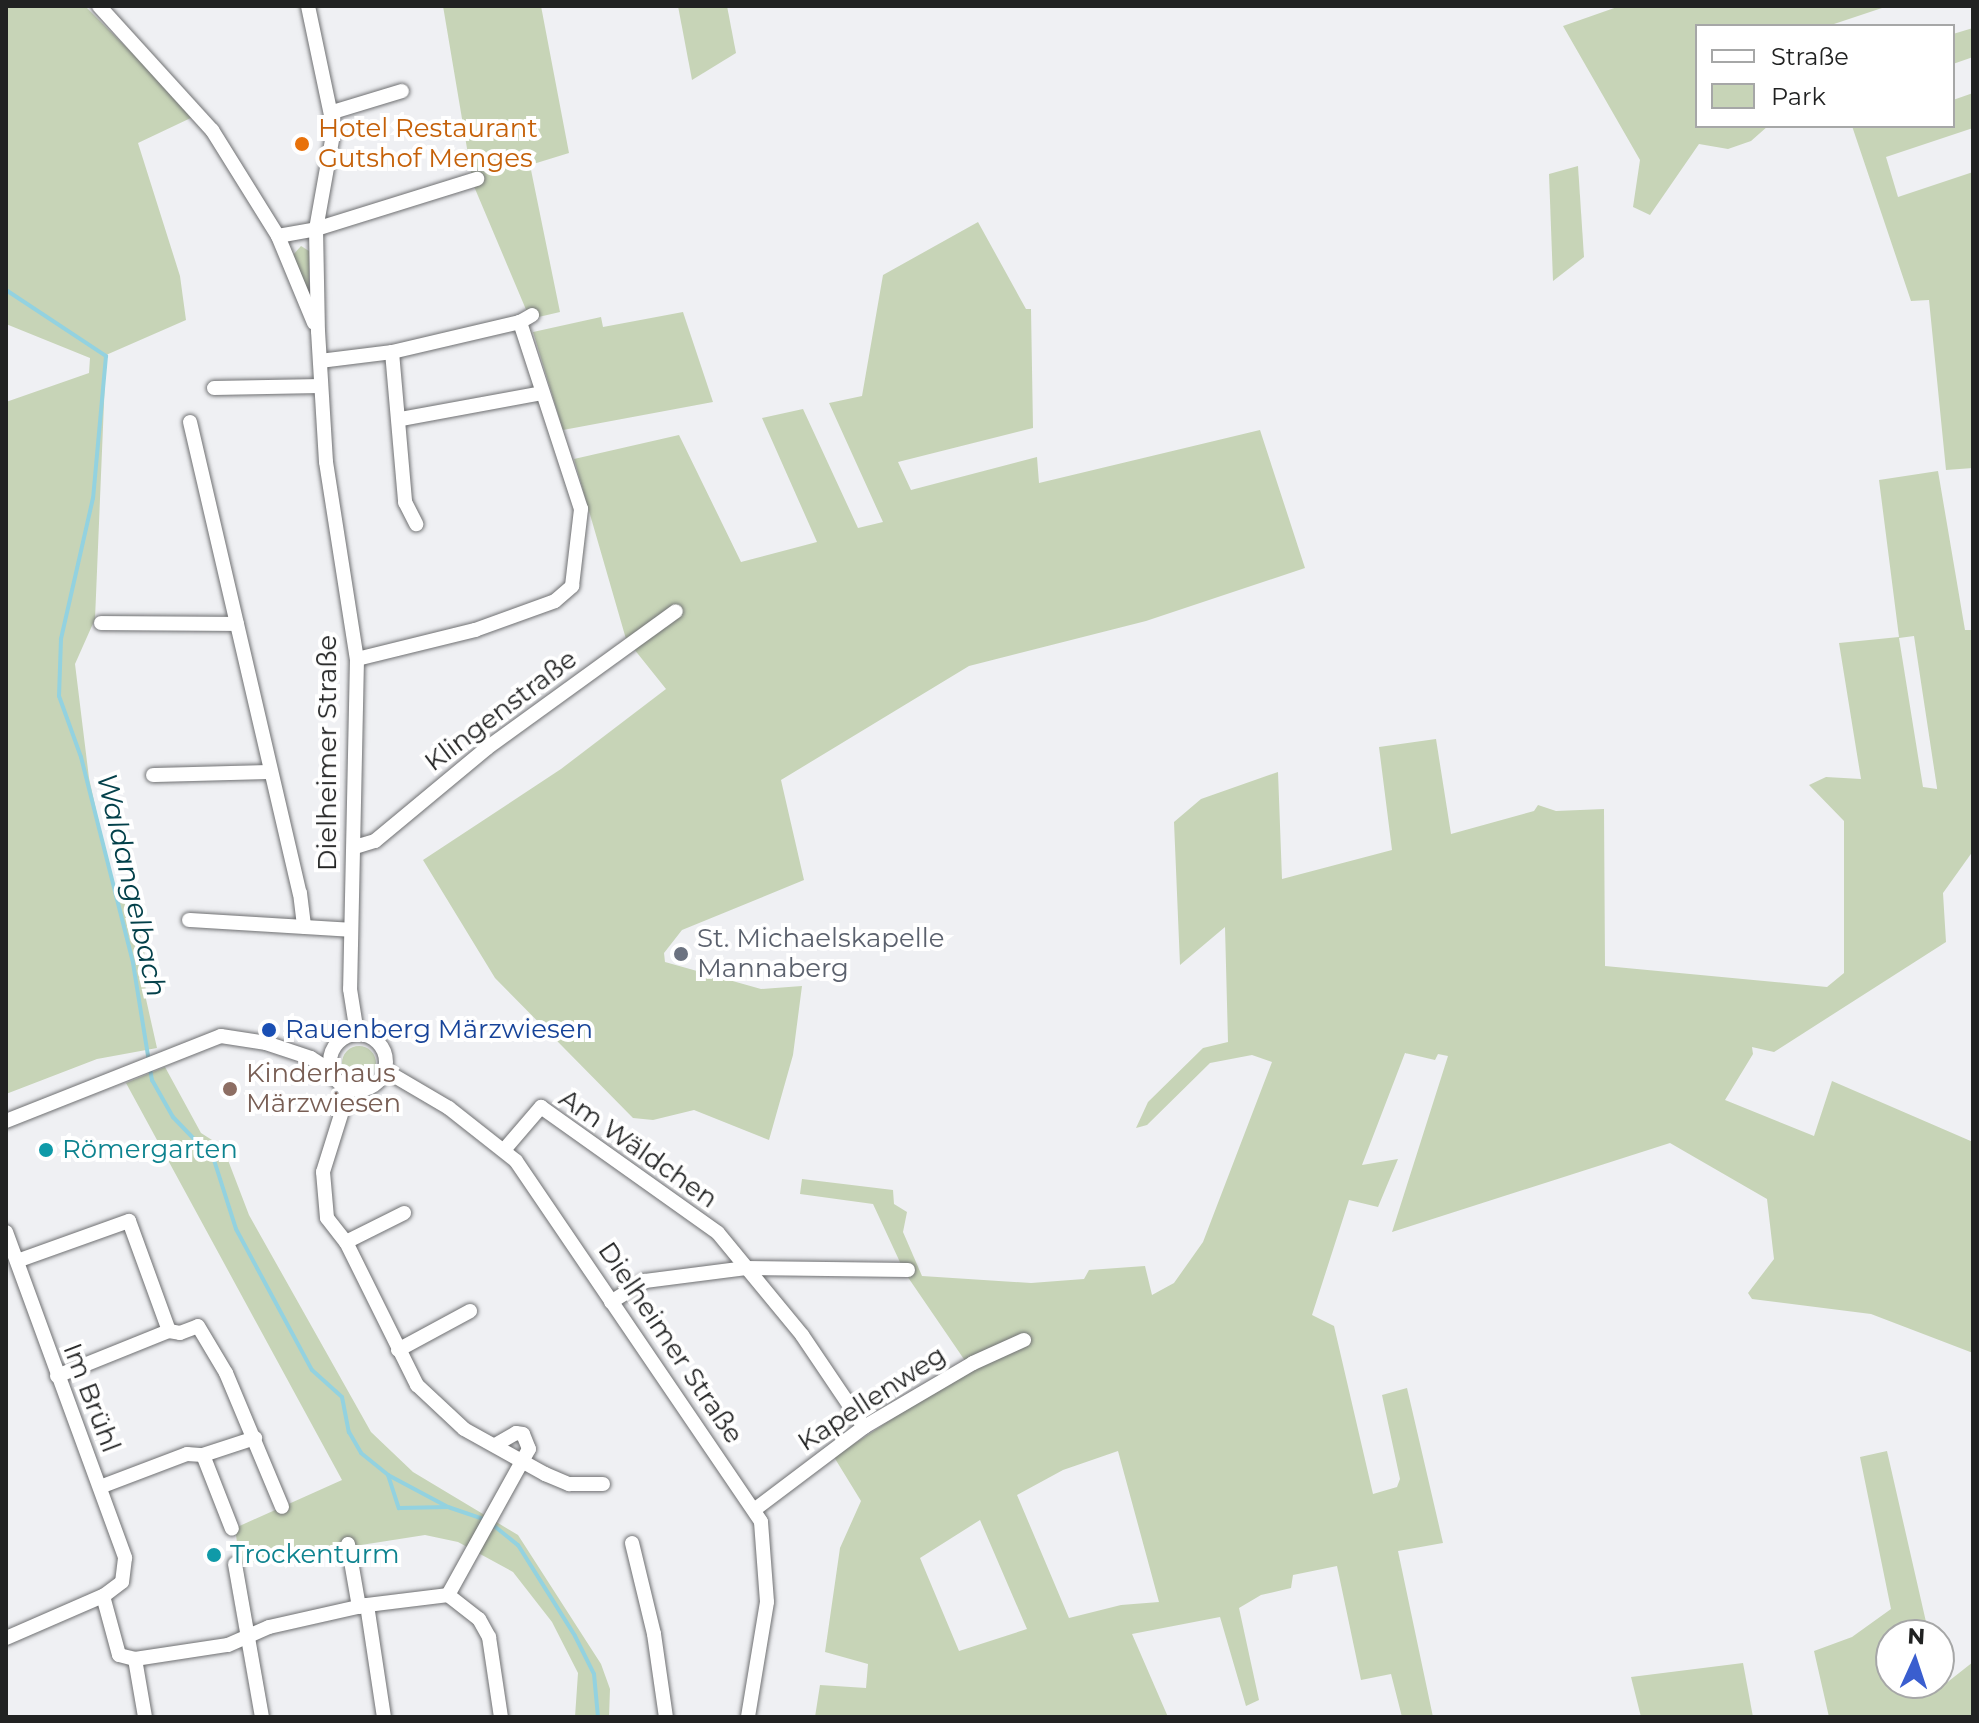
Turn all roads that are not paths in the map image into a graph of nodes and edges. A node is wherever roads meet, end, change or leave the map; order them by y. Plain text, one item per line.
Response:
1 (99, 6) edge
2 (308, 6) edge
3 (402, 91) dead end
4 (333, 112) junction
5 (477, 179) dead end
6 (316, 229) junction
7 (278, 236) junction
8 (318, 331) junction
9 (392, 352) junction
10 (320, 361) junction
11 (321, 386) junction
12 (214, 388) dead end
13 (542, 393) junction
14 (401, 419) junction
15 (190, 422) dead end
16 (416, 524) dead end
17 (676, 611) dead end
18 (101, 623) dead end
19 (237, 624) junction
20 (357, 659) junction
21 (271, 772) junction
22 (153, 775) dead end
23 (355, 847) junction
24 (189, 920) dead end
25 (304, 927) junction
26 (351, 930) junction
27 (357, 1033) junction
28 (332, 1050) junction
29 (311, 1058) junction
30 (331, 1071) junction
31 (386, 1071) junction
32 (349, 1089) junction
33 (6, 1121) edge
34 (504, 1150) junction
35 (404, 1213) dead end
36 (6, 1232) edge
37 (346, 1242) junction
38 (17, 1261) junction
39 (746, 1268) junction
40 (908, 1270) dead end
41 (611, 1302) junction
42 (470, 1311) dead end
43 (169, 1331) junction
44 (1024, 1340) dead end
45 (398, 1350) junction
46 (57, 1376) junction
47 (864, 1427) junction
48 (255, 1438) junction
49 (495, 1445) junction
50 (203, 1455) junction
51 (525, 1463) junction
52 (603, 1484) dead end
53 (100, 1487) junction
54 (282, 1507) dead end
55 (754, 1510) junction
56 (232, 1529) dead end
57 (632, 1543) dead end
58 (348, 1544) dead end
59 (235, 1564) dead end
60 (448, 1595) junction
61 (103, 1596) junction
62 (363, 1606) junction
63 (247, 1636) junction
64 (6, 1638) edge
65 (135, 1659) junction
66 (145, 1717) edge
67 (262, 1717) edge
68 (384, 1717) edge
69 (501, 1717) edge
70 (666, 1717) edge
71 (748, 1717) edge

1 - 7 street
2 - 4 street, Dielheimer Straße
3 - 4 street
4 - 6 street, Dielheimer Straße
5 - 6 street
6 - 7 street
6 - 8 street, Dielheimer Straße
7 - 8 street
8 - 10 street, Dielheimer Straße
9 - 10 street
9 - 13 street
9 - 14 street
10 - 11 street, Dielheimer Straße
11 - 12 street
11 - 20 street, Dielheimer Straße
13 - 14 street
13 - 20 street
14 - 16 street
15 - 19 street
17 - 23 street, Klingenstraße
18 - 19 street
19 - 21 street
20 - 23 street, Dielheimer Straße
21 - 22 street
21 - 25 street
23 - 26 street, Dielheimer Straße
24 - 25 street
25 - 26 street
26 - 27 street, Dielheimer Straße
27 - 28 street
27 - 31 street
28 - 29 street
28 - 30 street
29 - 30 street
29 - 33 street
30 - 32 street
31 - 32 street
31 - 34 street, Dielheimer Straße
32 - 37 street
34 - 39 street, Am Wäldchen
34 - 41 street, Dielheimer Straße
35 - 37 street
36 - 38 street, Im Brühl
37 - 45 street
38 - 43 street
38 - 46 street, Im Brühl
39 - 40 street
39 - 41 street
39 - 47 street
41 - 55 street, Dielheimer Straße
42 - 45 street
43 - 46 street
43 - 48 street
44 - 47 street, Kapellenweg
45 - 49 street
46 - 53 street, Im Brühl
47 - 55 street, Kapellenweg
48 - 50 street
48 - 54 street
49 - 51 street
49 - 51 street
50 - 53 street
50 - 56 street
51 - 52 street
51 - 60 street
53 - 61 street, Im Brühl
55 - 71 street, Dielheimer Straße
57 - 70 street
58 - 62 street
59 - 63 street
60 - 62 street
60 - 69 street
61 - 64 street
61 - 65 street
62 - 63 street
62 - 68 street
63 - 65 street
63 - 67 street
65 - 66 street

